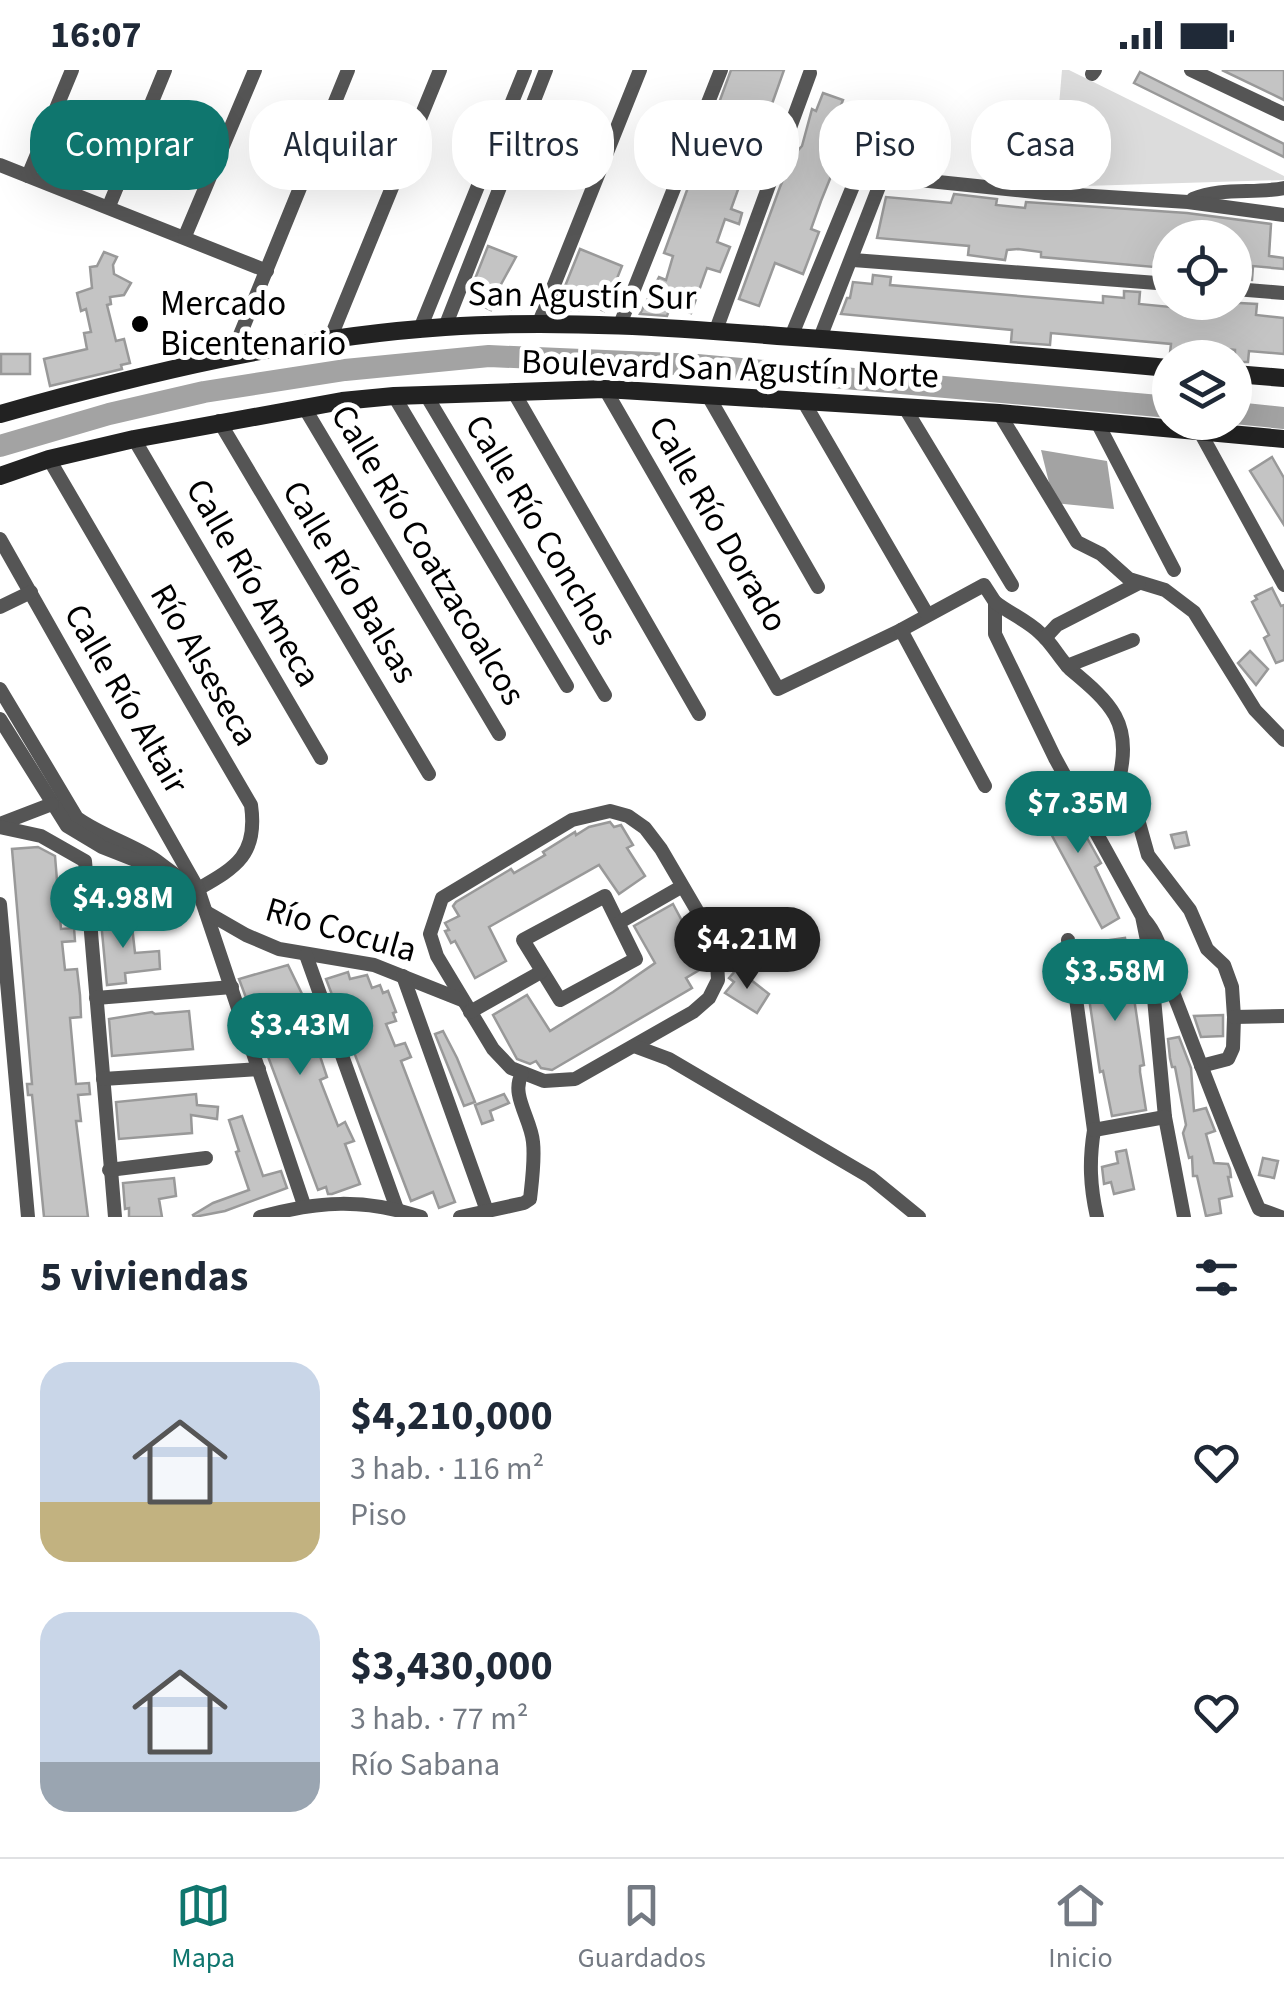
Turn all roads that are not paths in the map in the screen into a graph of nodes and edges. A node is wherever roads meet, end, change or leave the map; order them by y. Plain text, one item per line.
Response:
1 (72, 70) edge
2 (165, 70) edge
3 (255, 70) edge
4 (348, 70) edge
5 (440, 70) edge
6 (525, 70) edge
7 (546, 70) edge
8 (640, 70) edge
9 (722, 70) edge
10 (1191, 70) edge
11 (810, 73) dead end
12 (1284, 114) edge
13 (0, 165) edge
14 (28, 176) junction
15 (1284, 188) edge
16 (852, 190) edge
17 (1188, 202) junction
18 (108, 206) junction
19 (1284, 215) edge
20 (185, 236) junction
21 (853, 260) junction
22 (267, 271) junction
23 (1152, 283) edge
24 (1252, 290) edge
25 (1284, 293) edge
26 (538, 325) junction
27 (445, 327) junction
28 (619, 327) junction
29 (420, 329) junction
30 (716, 330) junction
31 (792, 336) junction
32 (820, 338) junction
33 (330, 339) junction
34 (231, 357) junction
35 (1152, 366) edge
36 (1252, 375) edge
37 (1284, 378) edge
38 (605, 388) junction
39 (513, 392) junction
40 (707, 394) junction
41 (426, 395) junction
42 (394, 396) junction
43 (802, 400) junction
44 (304, 407) junction
45 (905, 408) junction
46 (1000, 412) junction
47 (0, 414) edge
48 (219, 421) junction
49 (1098, 424) junction
50 (1152, 428) edge
51 (1252, 436) edge
52 (134, 439) junction
53 (1284, 439) edge
54 (1204, 440) edge
55 (49, 459) junction
56 (0, 476) edge
57 (0, 539) edge
58 (1174, 570) dead end
59 (1139, 583) junction
60 (1012, 585) dead end
61 (1284, 585) edge
62 (818, 586) dead end
63 (30, 592) junction
64 (995, 602) junction
65 (0, 608) edge
66 (927, 614) junction
67 (901, 630) junction
68 (1045, 638) junction
69 (1132, 640) dead end
70 (1067, 666) junction
71 (567, 686) dead end
72 (0, 688) edge
73 (604, 695) dead end
74 (698, 714) dead end
75 (0, 719) edge
76 (499, 734) dead end
77 (1284, 740) edge
78 (321, 758) dead end
79 (429, 774) dead end
80 (984, 786) dead end
81 (52, 804) junction
82 (0, 826) edge
83 (168, 872) junction
84 (681, 887) junction
85 (198, 890) junction
86 (0, 904) edge
87 (206, 912) junction
88 (1142, 916) junction
89 (0, 921) edge
90 (620, 922) junction
91 (1068, 940) dead end
92 (306, 955) junction
93 (540, 972) junction
94 (403, 976) junction
95 (232, 987) junction
96 (96, 998) junction
97 (466, 1006) junction
98 (1284, 1016) edge
99 (1234, 1018) junction
100 (634, 1046) junction
101 (1201, 1066) junction
102 (259, 1069) junction
103 (522, 1074) junction
104 (104, 1079) junction
105 (1165, 1117) junction
106 (1094, 1130) junction
107 (206, 1158) dead end
108 (110, 1170) junction
109 (304, 1205) junction
110 (397, 1209) junction
111 (487, 1211) junction
112 (28, 1217) edge
113 (115, 1217) edge
114 (260, 1217) edge
115 (421, 1217) edge
116 (460, 1217) edge
117 (920, 1217) edge
118 (1097, 1217) edge
119 (1184, 1217) edge
120 (1282, 1217) edge

1 - 14 street
2 - 18 street
3 - 20 street
4 - 22 street
5 - 33 street
6 - 29 street
7 - 27 street
8 - 26 street
9 - 28 street
10 - 12 street
11 - 30 street
13 - 14 street
14 - 18 street
15 - 17 street
16 - 31 street
17 - 19 street
17 - 21 street
18 - 20 street
20 - 22 street
21 - 23 street
21 - 32 street
22 - 34 street
24 - 25 street
26 - 27 main road, San Agustín Sur
26 - 28 main road, San Agustín Sur
27 - 29 main road, San Agustín Sur
28 - 30 main road, San Agustín Sur
29 - 33 main road, San Agustín Sur
30 - 31 main road, San Agustín Sur
31 - 32 main road, San Agustín Sur
32 - 35 main road, San Agustín Sur
33 - 34 main road, San Agustín Sur
34 - 47 main road, San Agustín Sur
36 - 37 main road
38 - 39 main road, Boulevard San Agustín Norte
38 - 40 main road, Boulevard San Agustín Norte
38 - 67 street, Calle Río Dorado
39 - 41 main road, Boulevard San Agustín Norte
39 - 74 street
40 - 43 main road, Boulevard San Agustín Norte
40 - 62 street
41 - 42 main road, Boulevard San Agustín Norte
41 - 73 street, Calle Río Conchos
42 - 44 main road, Boulevard San Agustín Norte
42 - 71 street, Calle Río Conchos
43 - 45 main road, Boulevard San Agustín Norte
43 - 66 street
44 - 48 main road, Boulevard San Agustín Norte
44 - 76 street, Calle Río Coatzacoalcos
45 - 46 main road, Boulevard San Agustín Norte
45 - 60 street
46 - 49 main road, Boulevard San Agustín Norte
46 - 59 street
48 - 52 main road, Boulevard San Agustín Norte
48 - 79 street, Calle Río Balsas
49 - 50 main road, Boulevard San Agustín Norte
49 - 58 street
51 - 53 main road, Boulevard San Agustín Norte
52 - 55 main road, Boulevard San Agustín Norte
52 - 78 street, Calle Río Ameca
54 - 61 street
55 - 56 main road, Boulevard San Agustín Norte
55 - 85 street, Río Alseseca
57 - 63 street, Calle Río Altair
59 - 68 street
59 - 77 street
63 - 65 street
63 - 85 street, Calle Río Altair
64 - 66 street
64 - 68 street
64 - 88 street
66 - 67 street
67 - 80 street
68 - 70 street
69 - 70 street
70 - 99 street
72 - 83 street
75 - 81 street
81 - 82 street
81 - 83 street
82 - 96 street
83 - 85 street
84 - 90 street
84 - 97 street
84 - 100 street
85 - 87 street, Calle Río Altair
86 - 89 street
87 - 92 street, Río Cocula
87 - 95 street, Calle Río Altair
88 - 101 street
88 - 105 street
89 - 112 street
90 - 93 street
90 - 93 street
91 - 106 street
92 - 94 street, Río Cocula
92 - 110 street
93 - 97 street
94 - 97 street, Río Cocula
94 - 111 street
95 - 96 street
95 - 102 street, Calle Río Altair
96 - 104 street
97 - 103 street
98 - 99 street
99 - 101 street
100 - 103 street
100 - 117 street
101 - 120 street
102 - 104 street
102 - 109 street, Calle Río Altair
103 - 111 street
104 - 108 street
105 - 106 street
105 - 119 street
106 - 118 street
107 - 108 street
108 - 113 street
109 - 110 street
109 - 114 street
110 - 115 street
111 - 116 street

